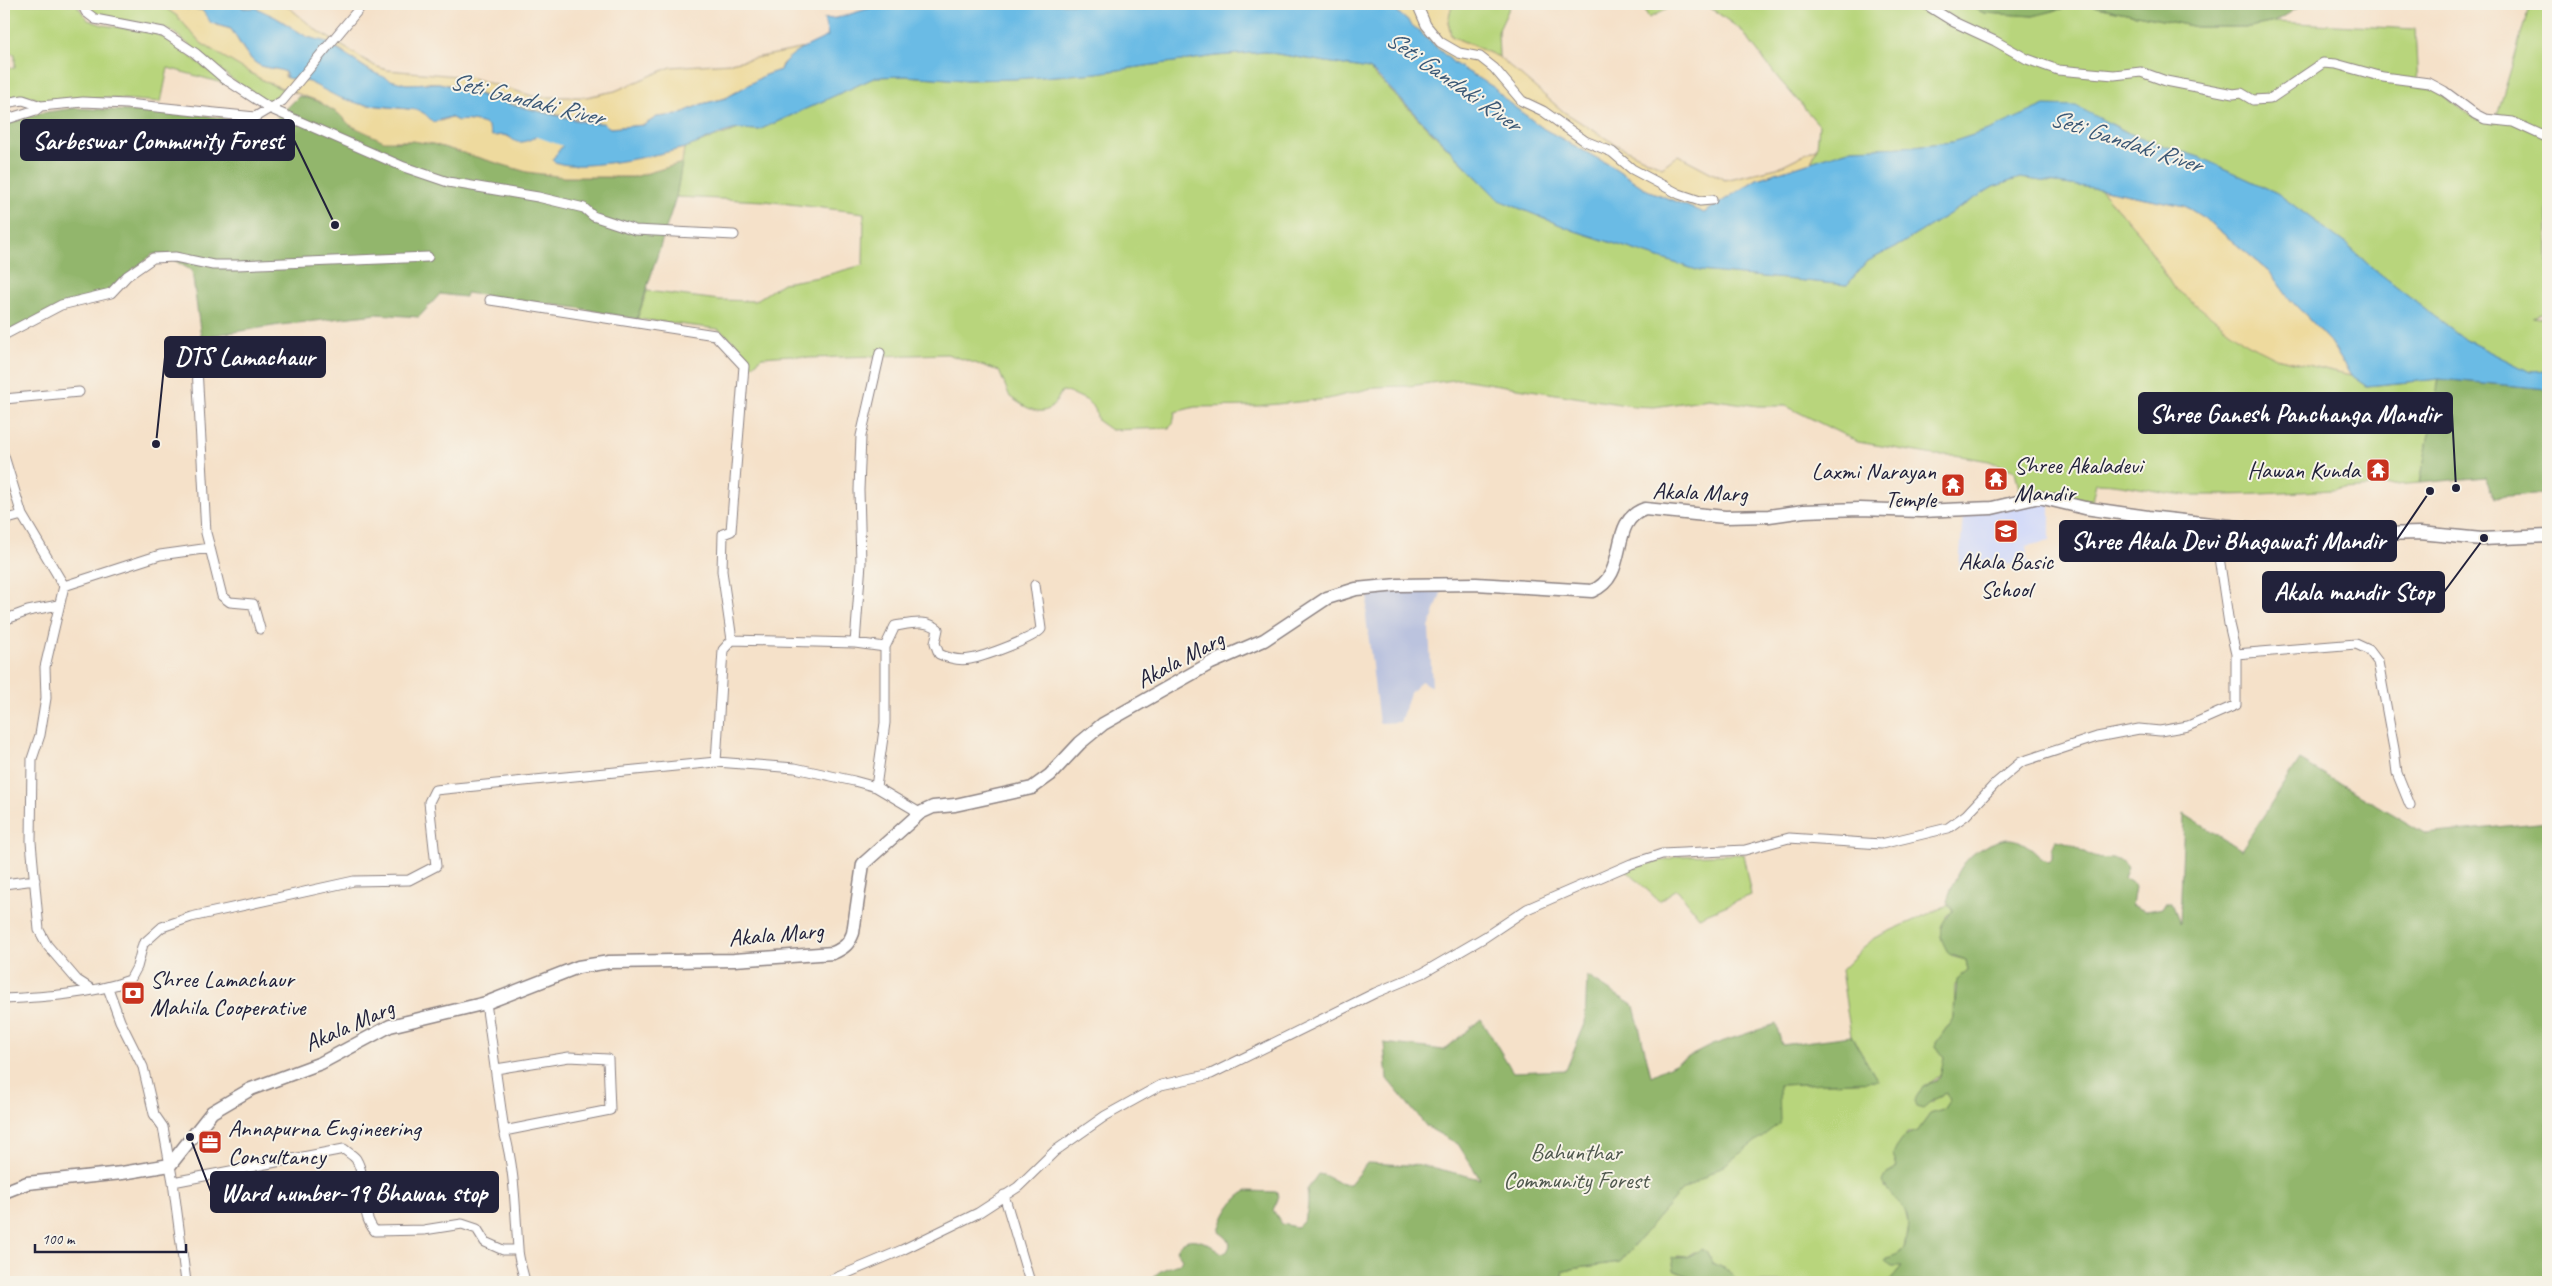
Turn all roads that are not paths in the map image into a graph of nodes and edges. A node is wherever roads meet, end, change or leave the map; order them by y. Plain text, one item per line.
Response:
1 (82, 4) edge
2 (363, 4) edge
3 (1417, 4) edge
4 (1421, 4) edge
5 (1428, 4) edge
6 (1925, 4) edge
7 (4, 102) edge
8 (41, 106) junction
9 (271, 109) junction
10 (4, 120) edge
11 (2548, 138) edge
12 (1712, 200) dead end
13 (734, 235) dead end
14 (428, 257) dead end
15 (490, 300) dead end
16 (4, 335) edge
17 (196, 349) dead end
18 (880, 353) dead end
19 (79, 392) dead end
20 (4, 399) edge
21 (4, 456) edge
22 (22, 515) junction
23 (4, 520) edge
24 (2214, 524) junction
25 (2548, 536) edge
26 (210, 548) junction
27 (1035, 585) dead end
28 (64, 586) junction
29 (58, 605) junction
30 (4, 620) edge
31 (260, 629) dead end
32 (732, 640) junction
33 (855, 643) junction
34 (885, 647) junction
35 (2236, 654) junction
36 (716, 762) junction
37 (876, 787) junction
38 (2410, 805) dead end
39 (920, 813) junction
40 (35, 880) junction
41 (4, 884) edge
42 (108, 988) junction
43 (91, 989) junction
44 (4, 999) edge
45 (486, 1003) junction
46 (496, 1069) junction
47 (504, 1131) junction
48 (170, 1165) junction
49 (174, 1182) junction
50 (4, 1192) edge
51 (1004, 1195) junction
52 (518, 1250) junction
53 (847, 1278) edge
54 (186, 1282) edge
55 (524, 1282) edge
56 (826, 1282) edge
57 (1030, 1282) edge

1 - 9 street
2 - 9 street
3 - 12 street
4 - 5 street
6 - 11 street
7 - 8 street
8 - 9 street
8 - 10 street
9 - 13 street
14 - 16 street
15 - 32 street
17 - 26 street
18 - 33 street
19 - 20 street
21 - 22 street
22 - 23 street
22 - 28 street
24 - 25 main road, Akala Marg
24 - 35 street
24 - 39 main road, Akala Marg
26 - 28 street
26 - 31 street
27 - 34 street
28 - 29 street
29 - 30 street
29 - 40 street
32 - 33 street
32 - 36 street
33 - 34 street
34 - 37 street
35 - 38 street
35 - 51 street
36 - 37 street
36 - 42 street
37 - 39 street
39 - 45 main road, Akala Marg
40 - 41 street
40 - 43 street
42 - 43 street
42 - 48 street
43 - 44 street
45 - 46 street
45 - 48 main road, Akala Marg
46 - 47 street
46 - 47 street
47 - 52 street
48 - 49 street
48 - 50 main road
49 - 52 street
49 - 54 street
51 - 53 street
51 - 57 street
52 - 55 street
53 - 56 street

